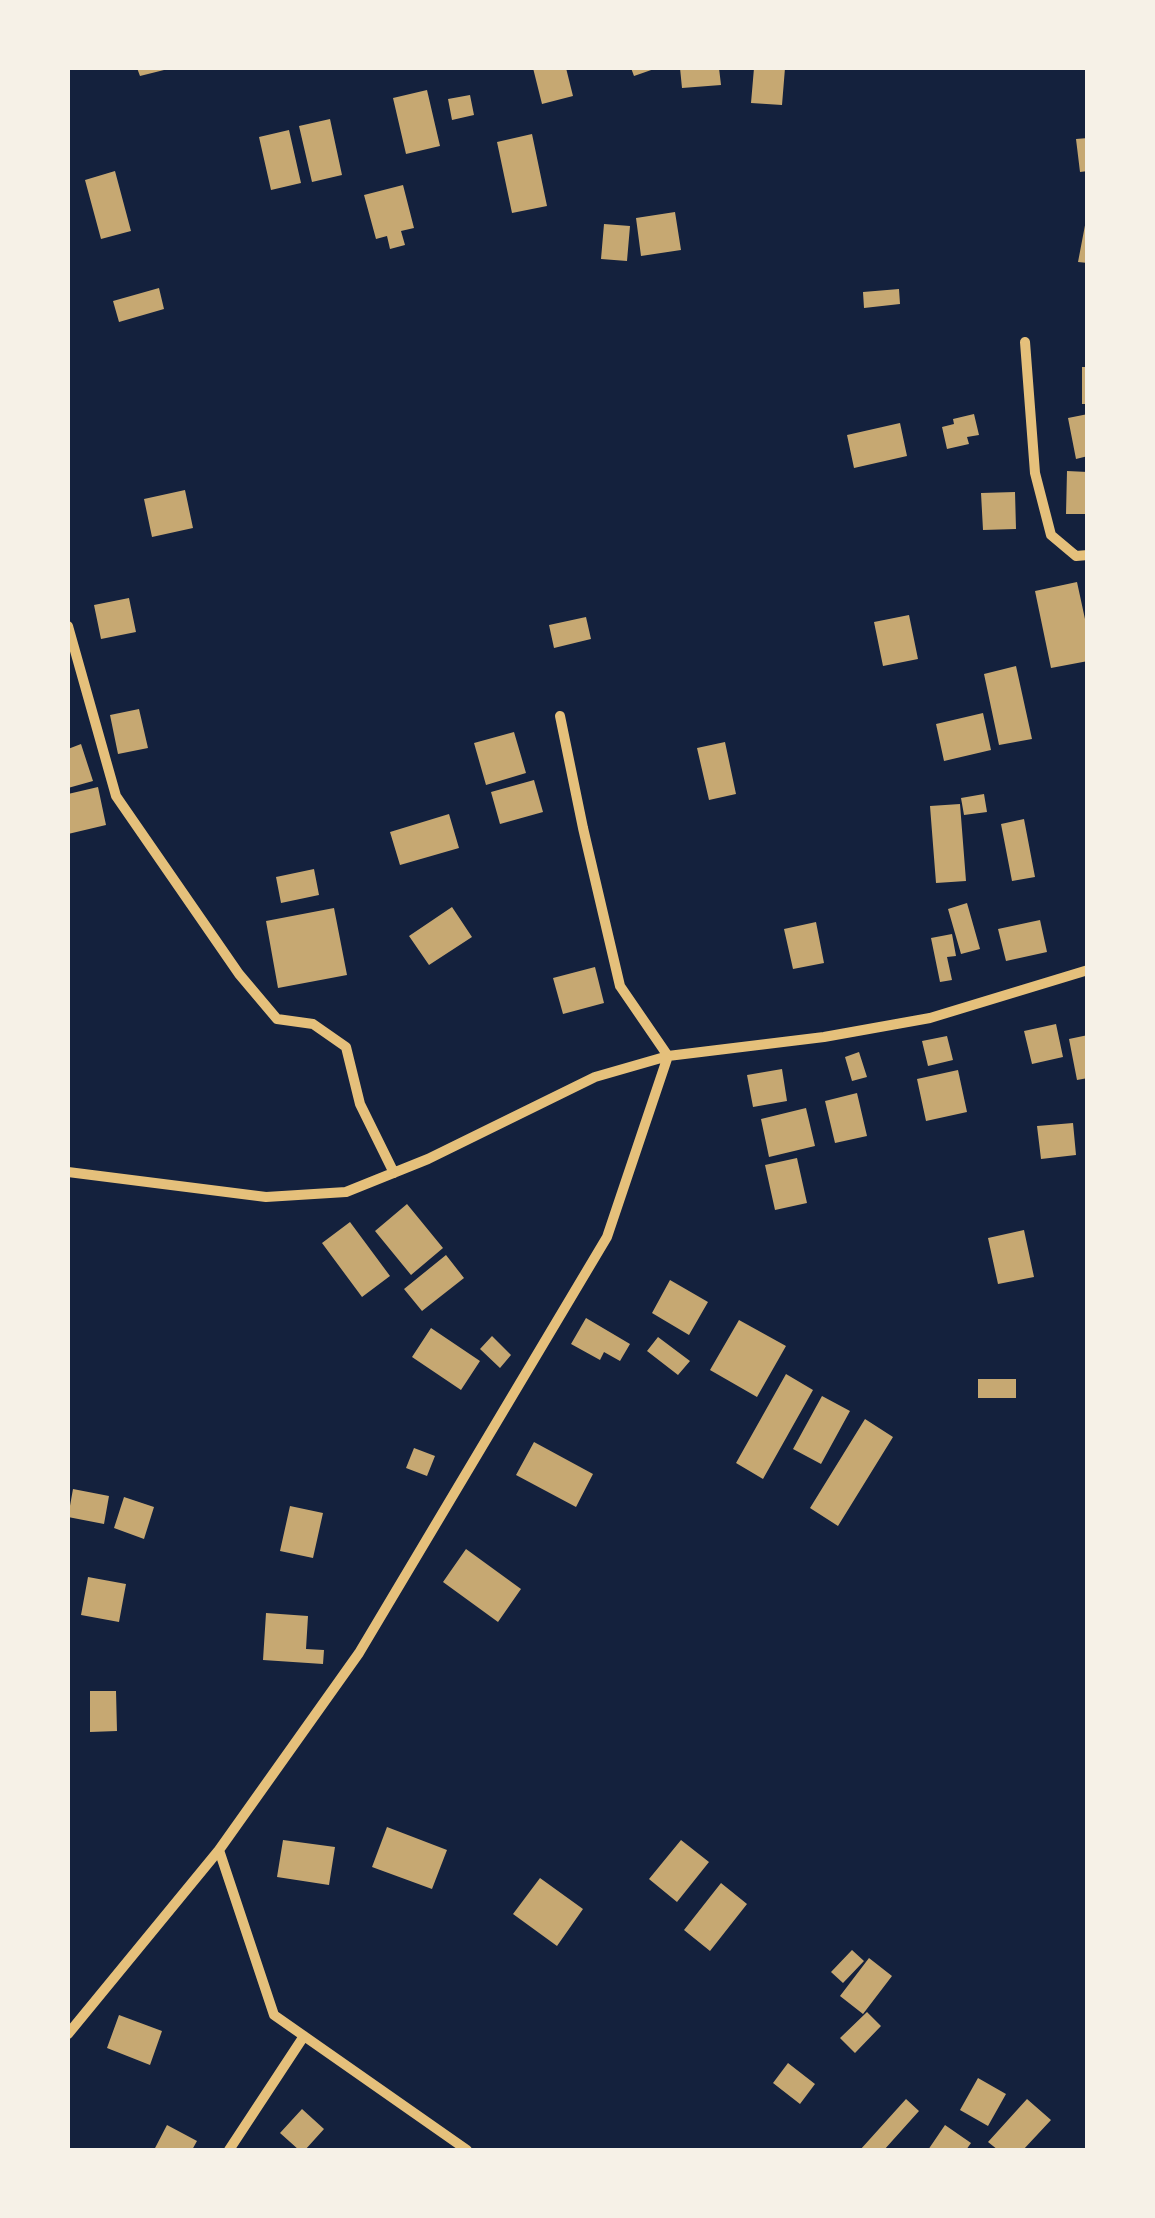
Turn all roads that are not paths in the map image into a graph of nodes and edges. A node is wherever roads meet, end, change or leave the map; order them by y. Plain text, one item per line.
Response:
1 (1025, 342) dead end
2 (1088, 554) edge
3 (68, 626) edge
4 (560, 716) dead end
5 (1088, 970) edge
6 (668, 1056) junction
7 (68, 1172) edge
8 (394, 1173) junction
9 (219, 1850) junction
10 (68, 2034) edge
11 (304, 2036) junction
12 (229, 2150) edge
13 (467, 2150) edge

1 - 2 street
3 - 8 street
4 - 6 street
5 - 6 street
6 - 8 street
6 - 9 street
7 - 8 street
9 - 10 street
9 - 11 street
11 - 12 street
11 - 13 street

